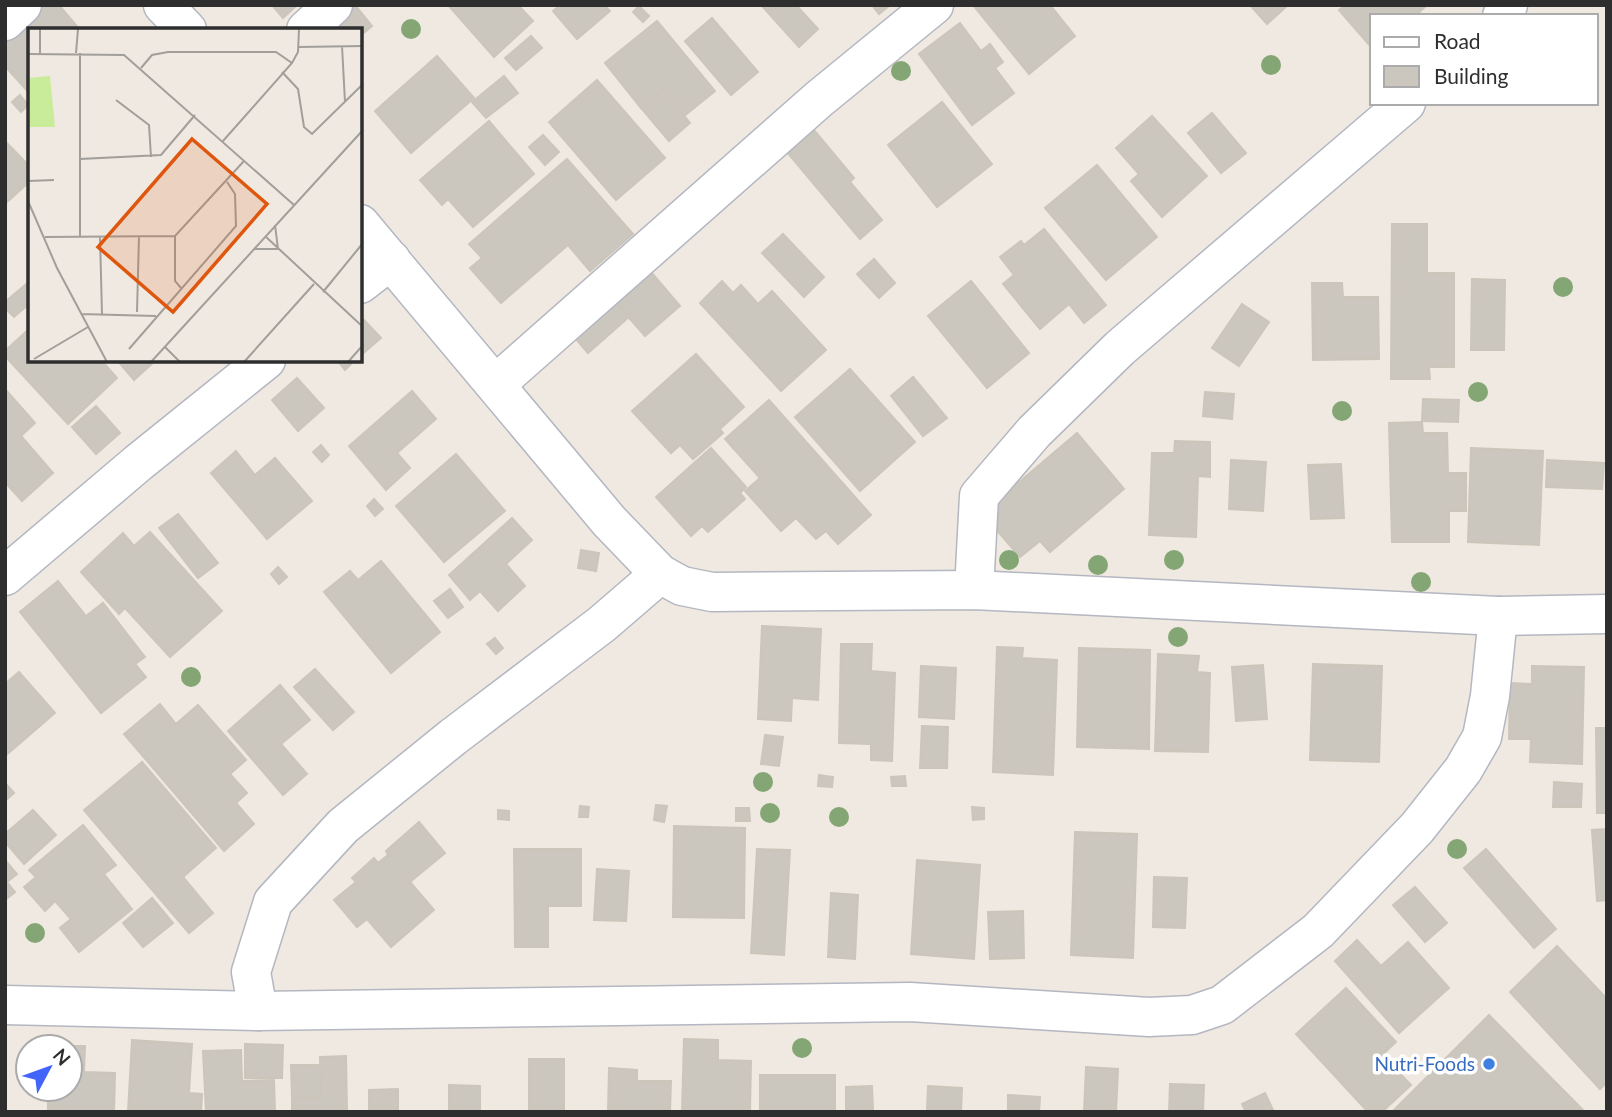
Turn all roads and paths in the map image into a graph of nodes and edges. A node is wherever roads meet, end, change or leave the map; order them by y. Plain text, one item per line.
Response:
1 (22, 5) edge
2 (163, 5) edge
3 (333, 5) edge
4 (934, 5) edge
5 (5, 21) edge
6 (185, 28) edge
7 (308, 28) edge
8 (1404, 105) edge
9 (362, 226) edge
10 (391, 260) junction
11 (362, 282) edge
12 (263, 362) edge
13 (496, 384) junction
14 (660, 574) junction
15 (5, 576) edge
16 (974, 590) junction
17 (1607, 614) edge
18 (1498, 616) junction
19 (5, 1005) edge
20 (258, 1011) junction

1 - 5 street
2 - 6 street
3 - 7 street
4 - 13 street
8 - 16 street
9 - 10 street
10 - 11 street
10 - 13 street
12 - 15 street
13 - 14 street
14 - 16 street
14 - 20 street
16 - 18 street
17 - 18 street
18 - 20 street
19 - 20 street

